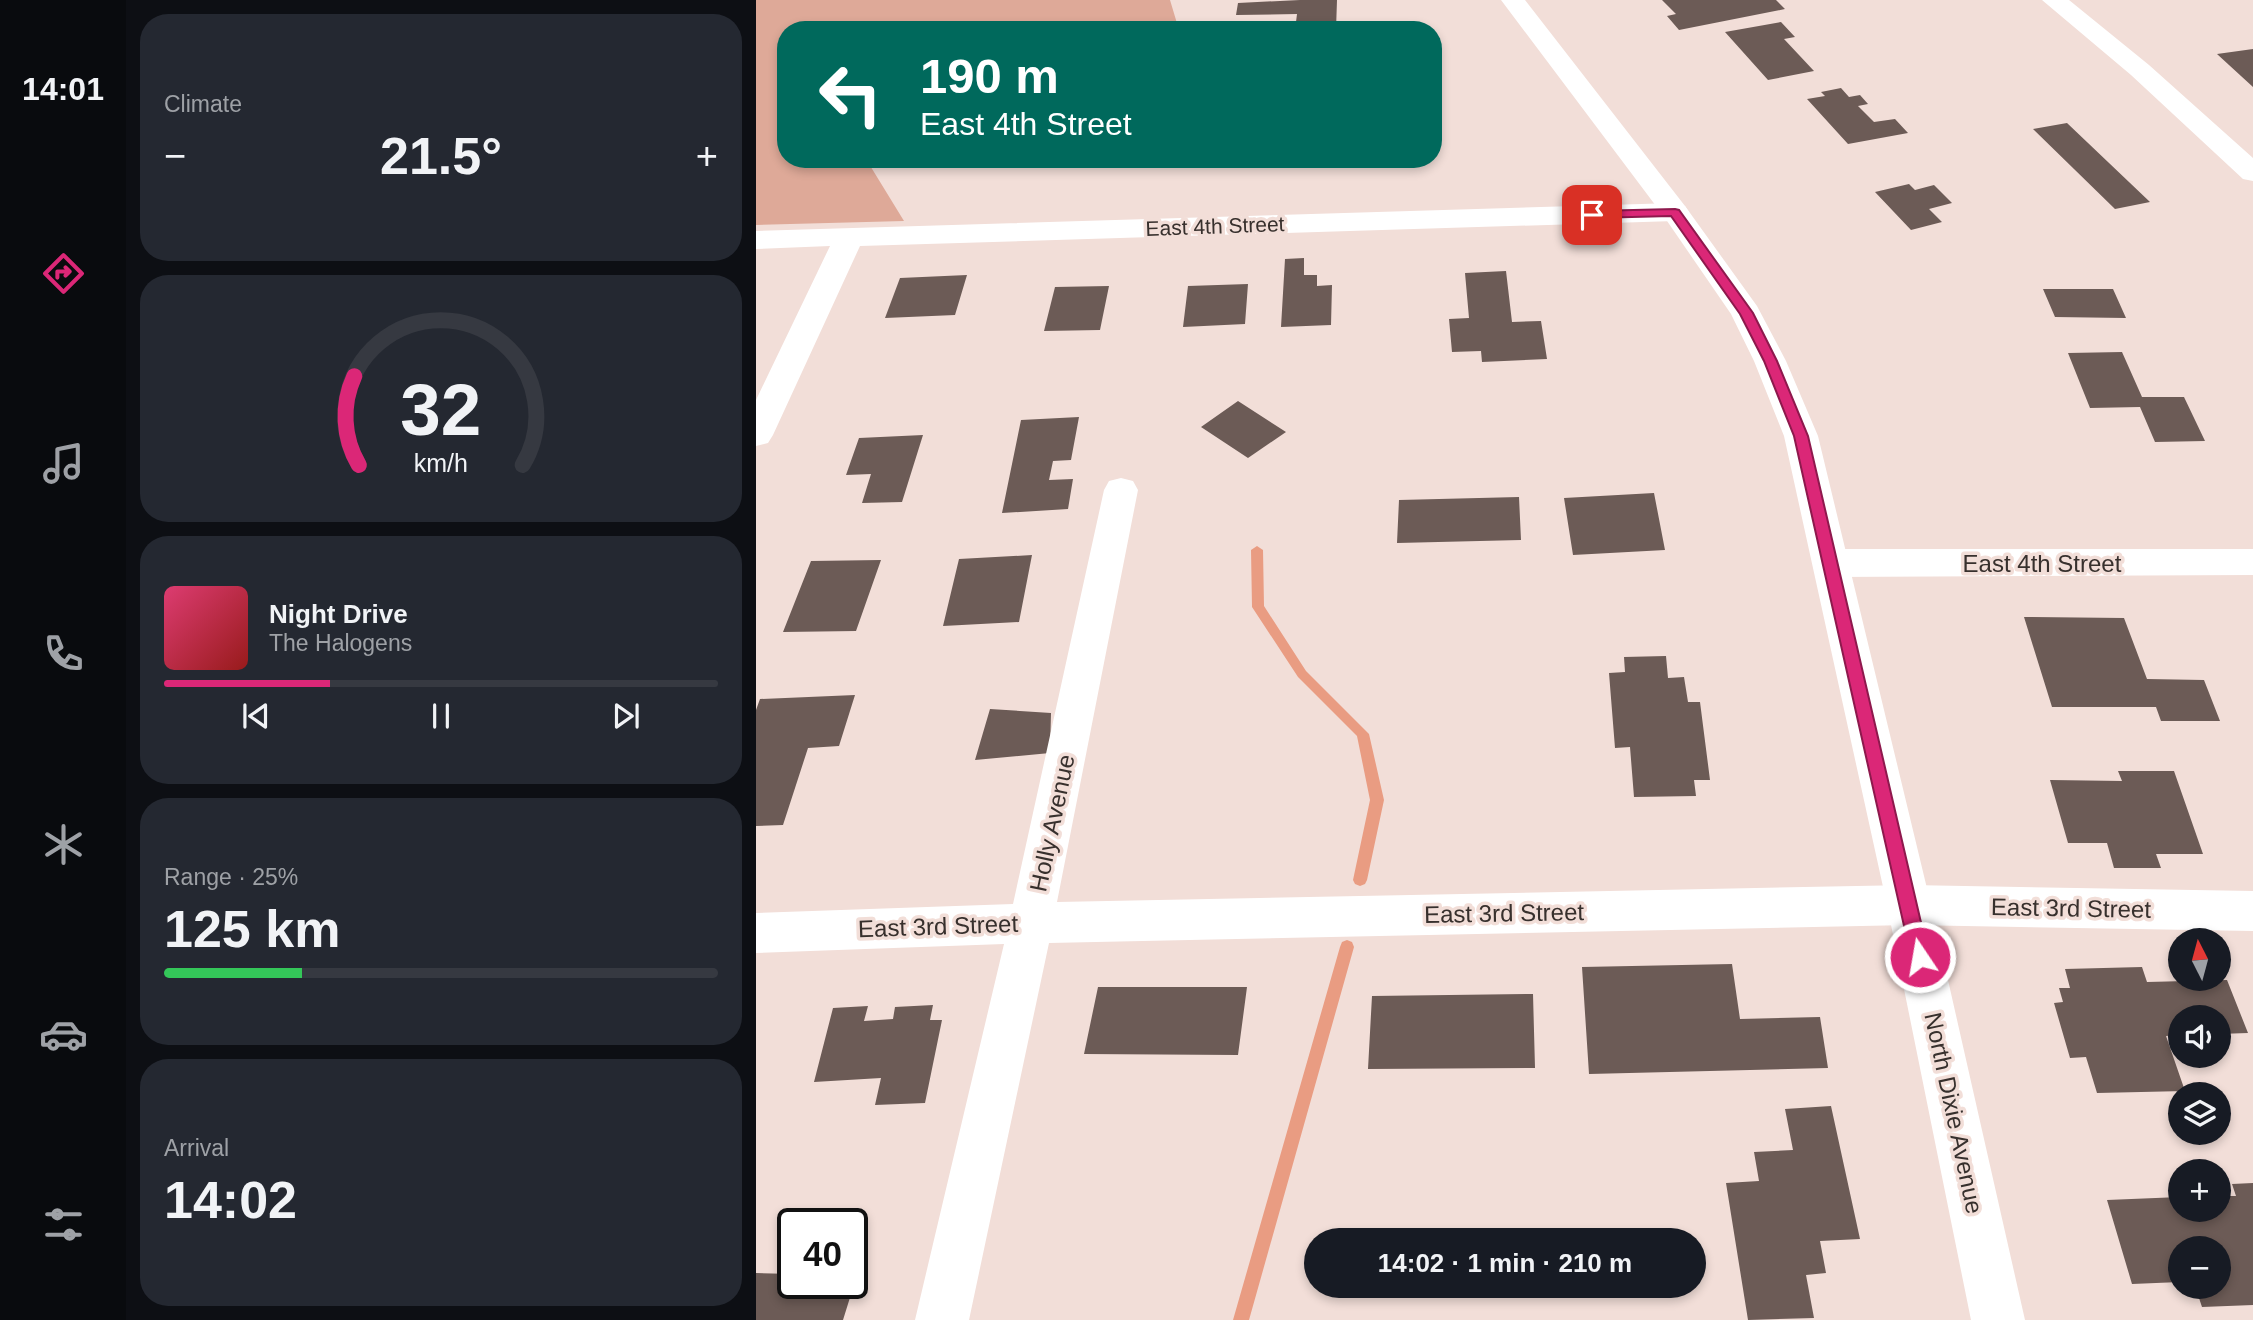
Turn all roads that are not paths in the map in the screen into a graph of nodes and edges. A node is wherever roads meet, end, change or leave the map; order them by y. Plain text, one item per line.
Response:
1 (1513, 0) edge
2 (2054, 0) edge
3 (2253, 173) edge
4 (1675, 212) junction
5 (849, 237) junction
6 (756, 240) edge
7 (756, 435) edge
8 (1121, 490) dead end
9 (2253, 562) edge
10 (1832, 563) junction
11 (1909, 905) junction
12 (2253, 911) edge
13 (1031, 923) junction
14 (756, 933) edge
15 (942, 1320) edge
16 (1998, 1320) edge

1 - 4 street, North Dixie Avenue
2 - 3 street
4 - 5 street, East 4th Street
4 - 10 street, North Dixie Avenue
5 - 6 street, East 4th Street
5 - 7 street
8 - 13 street, Holly Avenue
9 - 10 street, East 4th Street
10 - 11 street, North Dixie Avenue
11 - 12 street, East 3rd Street
11 - 13 street, East 3rd Street
11 - 16 street, North Dixie Avenue
13 - 14 street, East 3rd Street
13 - 15 street, Holly Avenue

